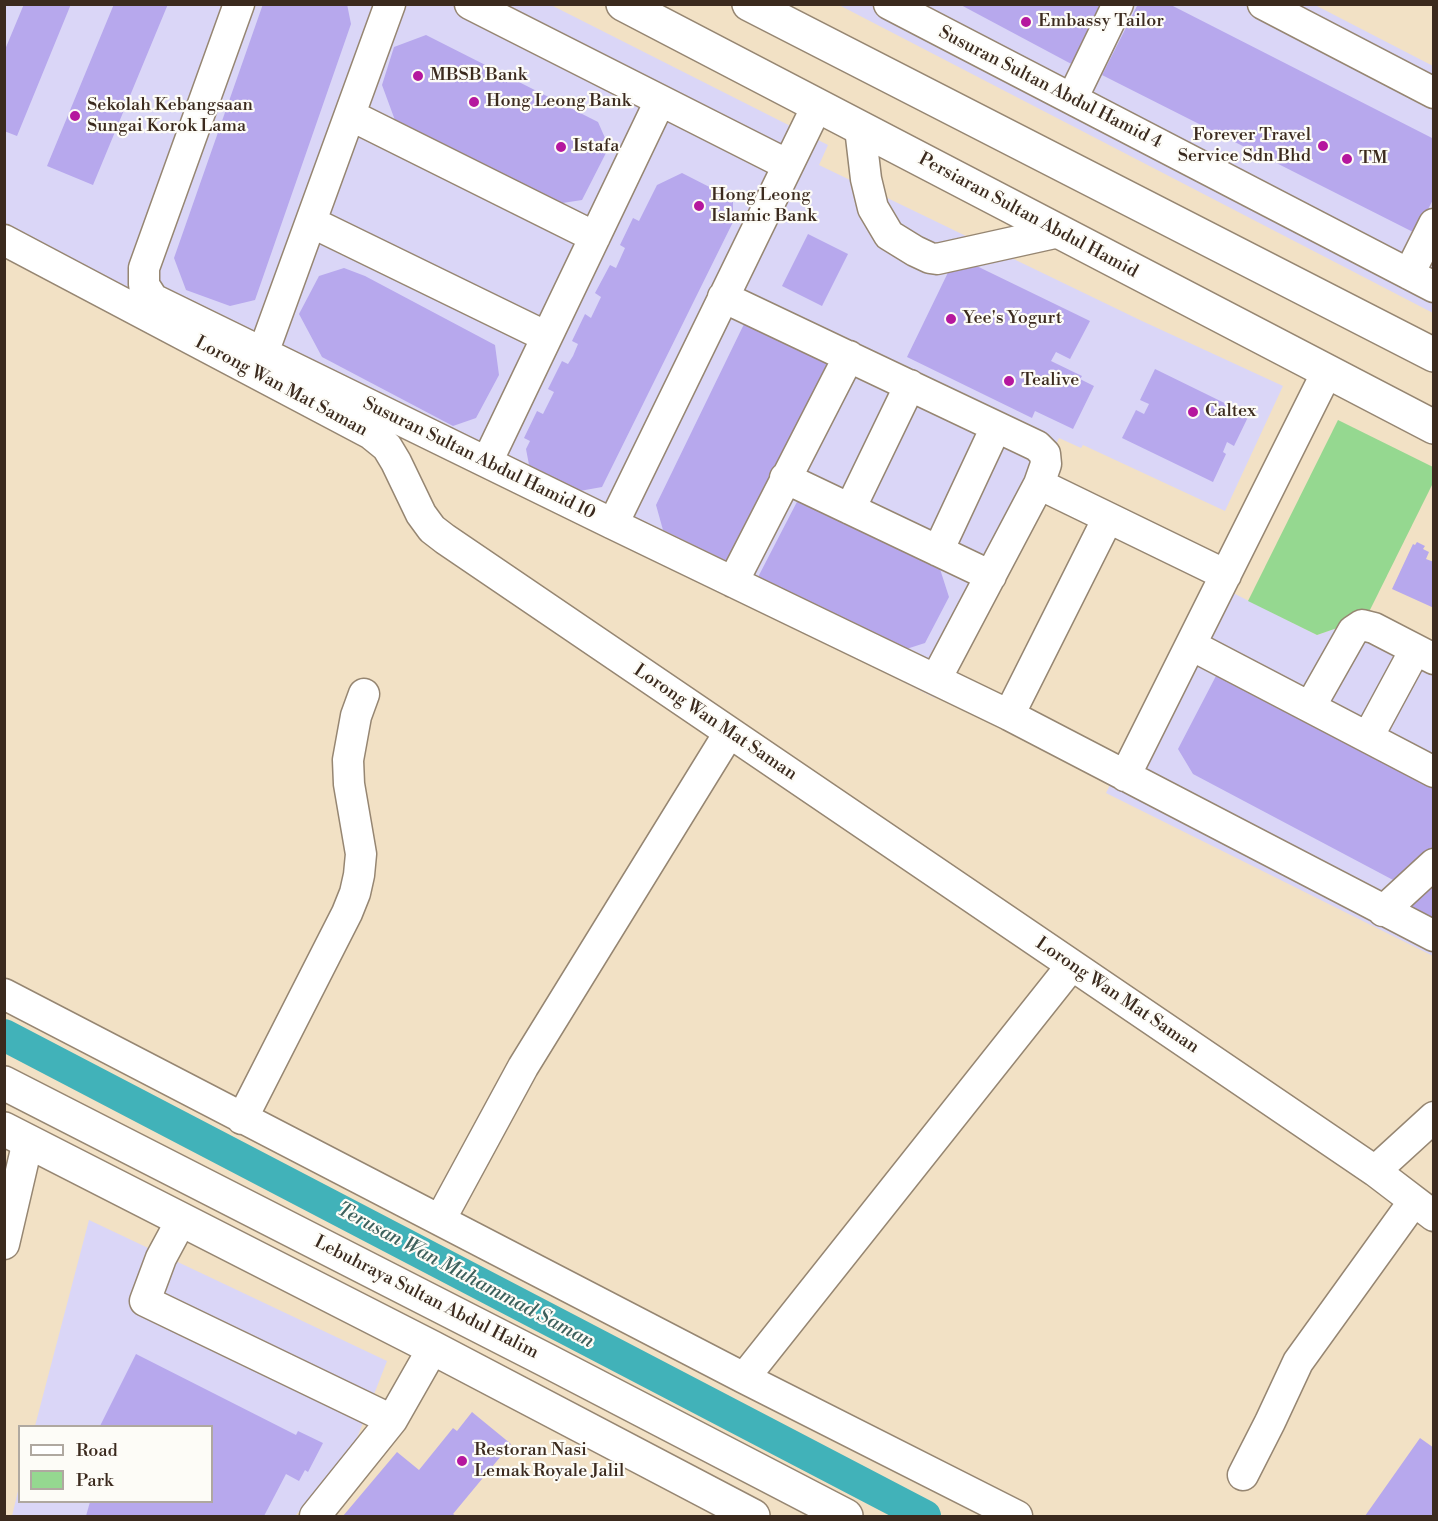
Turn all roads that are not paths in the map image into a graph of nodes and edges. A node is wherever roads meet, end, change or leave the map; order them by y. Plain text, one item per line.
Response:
1 (238, 4) edge
2 (390, 4) edge
3 (470, 4) edge
4 (623, 4) edge
5 (749, 4) edge
6 (889, 4) edge
7 (1118, 4) edge
8 (1263, 4) edge
9 (1434, 93) edge
10 (1072, 99) junction
11 (660, 101) junction
12 (818, 106) junction
13 (350, 115) junction
14 (860, 128) junction
15 (788, 165) junction
16 (311, 222) junction
17 (1434, 224) edge
18 (1059, 232) junction
19 (595, 237) junction
20 (4, 240) edge
21 (1421, 281) edge
22 (723, 297) junction
23 (547, 337) junction
24 (263, 353) junction
25 (849, 356) junction
26 (1434, 356) edge
27 (1327, 372) junction
28 (910, 385) junction
29 (996, 427) junction
30 (1434, 428) edge
31 (487, 462) junction
32 (785, 478) junction
33 (1047, 488) dead end
34 (850, 509) junction
35 (1108, 518) junction
36 (613, 524) junction
37 (938, 551) junction
38 (1226, 575) junction
39 (991, 576) junction
40 (733, 582) junction
41 (1191, 645) junction
42 (1424, 655) edge
43 (936, 680) junction
44 (364, 694) dead end
45 (1310, 707) junction
46 (1009, 715) junction
47 (729, 733) junction
48 (1368, 737) junction
49 (1434, 772) edge
50 (1125, 776) junction
51 (1434, 864) edge
52 (1383, 911) junction
53 (1434, 936) edge
54 (1072, 965) junction
55 (4, 994) edge
56 (4, 1083) edge
57 (1434, 1117) edge
58 (242, 1119) junction
59 (16, 1135) edge
60 (1375, 1171) junction
61 (1424, 1208) edge
62 (182, 1219) junction
63 (440, 1220) junction
64 (4, 1244) edge
65 (433, 1348) junction
66 (744, 1378) junction
67 (392, 1420) junction
68 (1243, 1475) dead end
69 (315, 1516) edge
70 (753, 1516) edge
71 (846, 1516) edge
72 (1017, 1516) edge

1 - 24 street, Susuran Sultan Abdul Hamid 10
2 - 13 street
3 - 11 street
4 - 12 main road, Persiaran Sultan Abdul Hamid
5 - 26 main road
6 - 10 street, Susuran Sultan Abdul Hamid 4
7 - 10 street
8 - 9 street
10 - 21 street, Susuran Sultan Abdul Hamid 4
11 - 15 street
11 - 19 street
12 - 14 main road, Persiaran Sultan Abdul Hamid
12 - 15 street, Susuran Sultan Abdul Hamid 10
13 - 16 street
13 - 19 street
14 - 18 main road, Persiaran Sultan Abdul Hamid
14 - 18 street
15 - 22 street, Susuran Sultan Abdul Hamid 10
16 - 23 street
16 - 24 street
17 - 21 street
18 - 27 main road, Persiaran Sultan Abdul Hamid
19 - 23 street
20 - 47 street, Lorong Wan Mat Saman
22 - 25 street
22 - 36 street, Susuran Sultan Abdul Hamid 10
23 - 31 street
24 - 31 street, Susuran Sultan Abdul Hamid 10
25 - 28 street
25 - 32 street
27 - 30 main road, Persiaran Sultan Abdul Hamid
27 - 38 street
28 - 29 street
28 - 34 street
29 - 37 street
29 - 39 street
31 - 36 street, Susuran Sultan Abdul Hamid 10
32 - 34 street
32 - 40 street
33 - 35 street
34 - 37 street
35 - 38 street
35 - 46 street
36 - 40 street
37 - 39 street
38 - 41 street
39 - 43 street
40 - 43 street
41 - 45 street
41 - 50 street
42 - 45 street
42 - 48 street
43 - 46 street
44 - 58 street
45 - 48 street
46 - 50 street
47 - 54 street, Lorong Wan Mat Saman
47 - 63 street
48 - 49 street
50 - 52 street
51 - 52 street
52 - 53 street
54 - 60 street, Lorong Wan Mat Saman
54 - 66 street
55 - 58 street
56 - 71 main road, Lebuhraya Sultan Abdul Halim
57 - 60 street
58 - 63 street
59 - 62 main road
59 - 64 street
60 - 61 street, Lorong Wan Mat Saman
61 - 68 street
62 - 65 main road
62 - 67 street
63 - 66 street
65 - 67 street
65 - 70 main road
66 - 72 street
67 - 69 street

